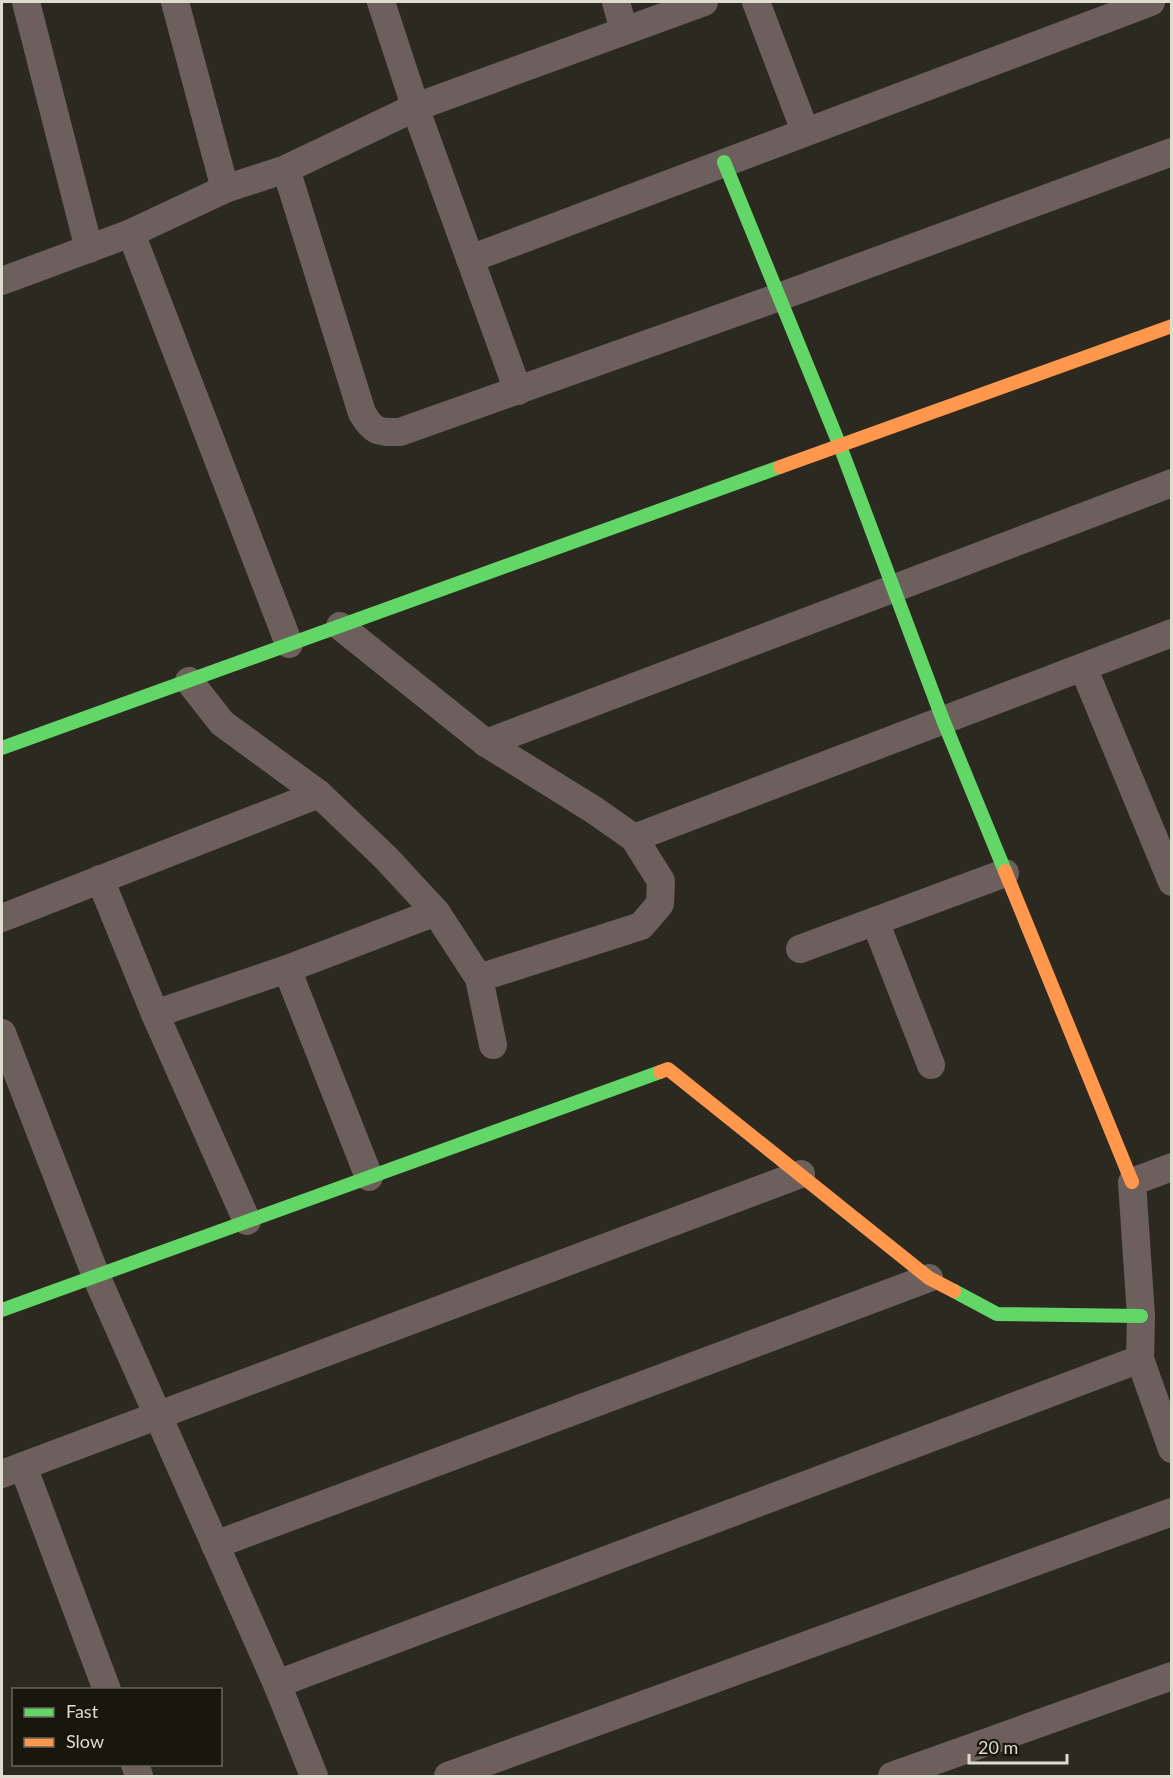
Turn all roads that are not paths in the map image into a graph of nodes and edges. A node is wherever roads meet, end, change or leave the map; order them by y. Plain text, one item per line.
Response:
1 (26, 2) edge
2 (175, 2) edge
3 (381, 2) edge
4 (616, 2) edge
5 (704, 2) edge
6 (756, 2) edge
7 (1151, 2) edge
8 (624, 31) junction
9 (416, 107) junction
10 (805, 131) junction
11 (1172, 152) edge
12 (724, 162) junction
13 (285, 169) junction
14 (225, 189) junction
15 (131, 233) junction
16 (89, 249) junction
17 (470, 259) junction
18 (2, 281) edge
19 (779, 297) junction
20 (1172, 326) edge
21 (518, 391) junction
22 (840, 446) junction
23 (1172, 483) edge
24 (894, 588) junction
25 (340, 626) junction
26 (1172, 633) edge
27 (289, 645) junction
28 (1083, 666) junction
29 (189, 681) junction
30 (943, 720) junction
31 (486, 743) junction
32 (2, 748) edge
33 (319, 795) junction
34 (633, 838) junction
35 (1005, 873) junction
36 (100, 879) junction
37 (1172, 882) edge
38 (436, 912) junction
39 (2, 918) edge
40 (875, 921) junction
41 (800, 949) dead end
42 (287, 969) junction
43 (479, 978) junction
44 (155, 1014) junction
45 (2, 1033) edge
46 (493, 1045) dead end
47 (931, 1065) dead end
48 (1172, 1167) edge
49 (801, 1174) junction
50 (369, 1177) junction
51 (1132, 1182) junction
52 (247, 1221) junction
53 (96, 1276) junction
54 (929, 1278) junction
55 (2, 1310) edge
56 (1141, 1316) junction
57 (1140, 1359) junction
58 (159, 1416) junction
59 (1172, 1449) edge
60 (12, 1470) edge
61 (1172, 1512) edge
62 (215, 1545) junction
63 (1172, 1676) edge
64 (277, 1684) junction
65 (107, 1688) edge
66 (314, 1776) edge
67 (448, 1776) edge
68 (892, 1776) edge

1 - 16 street
2 - 14 street
3 - 9 street
4 - 8 street
5 - 8 street
6 - 10 street
7 - 10 street
8 - 9 street
9 - 13 street
9 - 17 street
10 - 12 street
11 - 19 street
12 - 17 street
12 - 19 street
13 - 14 street
13 - 21 street
14 - 15 street
15 - 16 street
15 - 27 street
16 - 18 street
17 - 21 street
19 - 21 street
19 - 22 street
20 - 22 street
22 - 24 street
22 - 25 street
23 - 24 street
24 - 30 street
24 - 31 street
25 - 27 street
25 - 31 street
26 - 28 street
27 - 29 street
28 - 30 street
28 - 37 street
29 - 32 street
29 - 33 street
30 - 34 street
30 - 35 street
31 - 34 street
33 - 36 street
33 - 38 street
34 - 43 street
35 - 40 street
35 - 51 street
36 - 39 street
36 - 44 street
38 - 42 street
38 - 43 street
40 - 41 street
40 - 47 street
42 - 44 street
42 - 50 street
43 - 46 street
44 - 52 street
45 - 53 street
48 - 51 street
49 - 50 street
49 - 54 street
49 - 58 street
50 - 52 street
51 - 56 street
52 - 53 street
53 - 55 street
53 - 58 street
54 - 56 street
54 - 62 street
56 - 57 street
57 - 59 street
57 - 64 street
58 - 60 street
58 - 62 street
60 - 65 street
61 - 67 street
62 - 64 street
63 - 68 street
64 - 66 street

